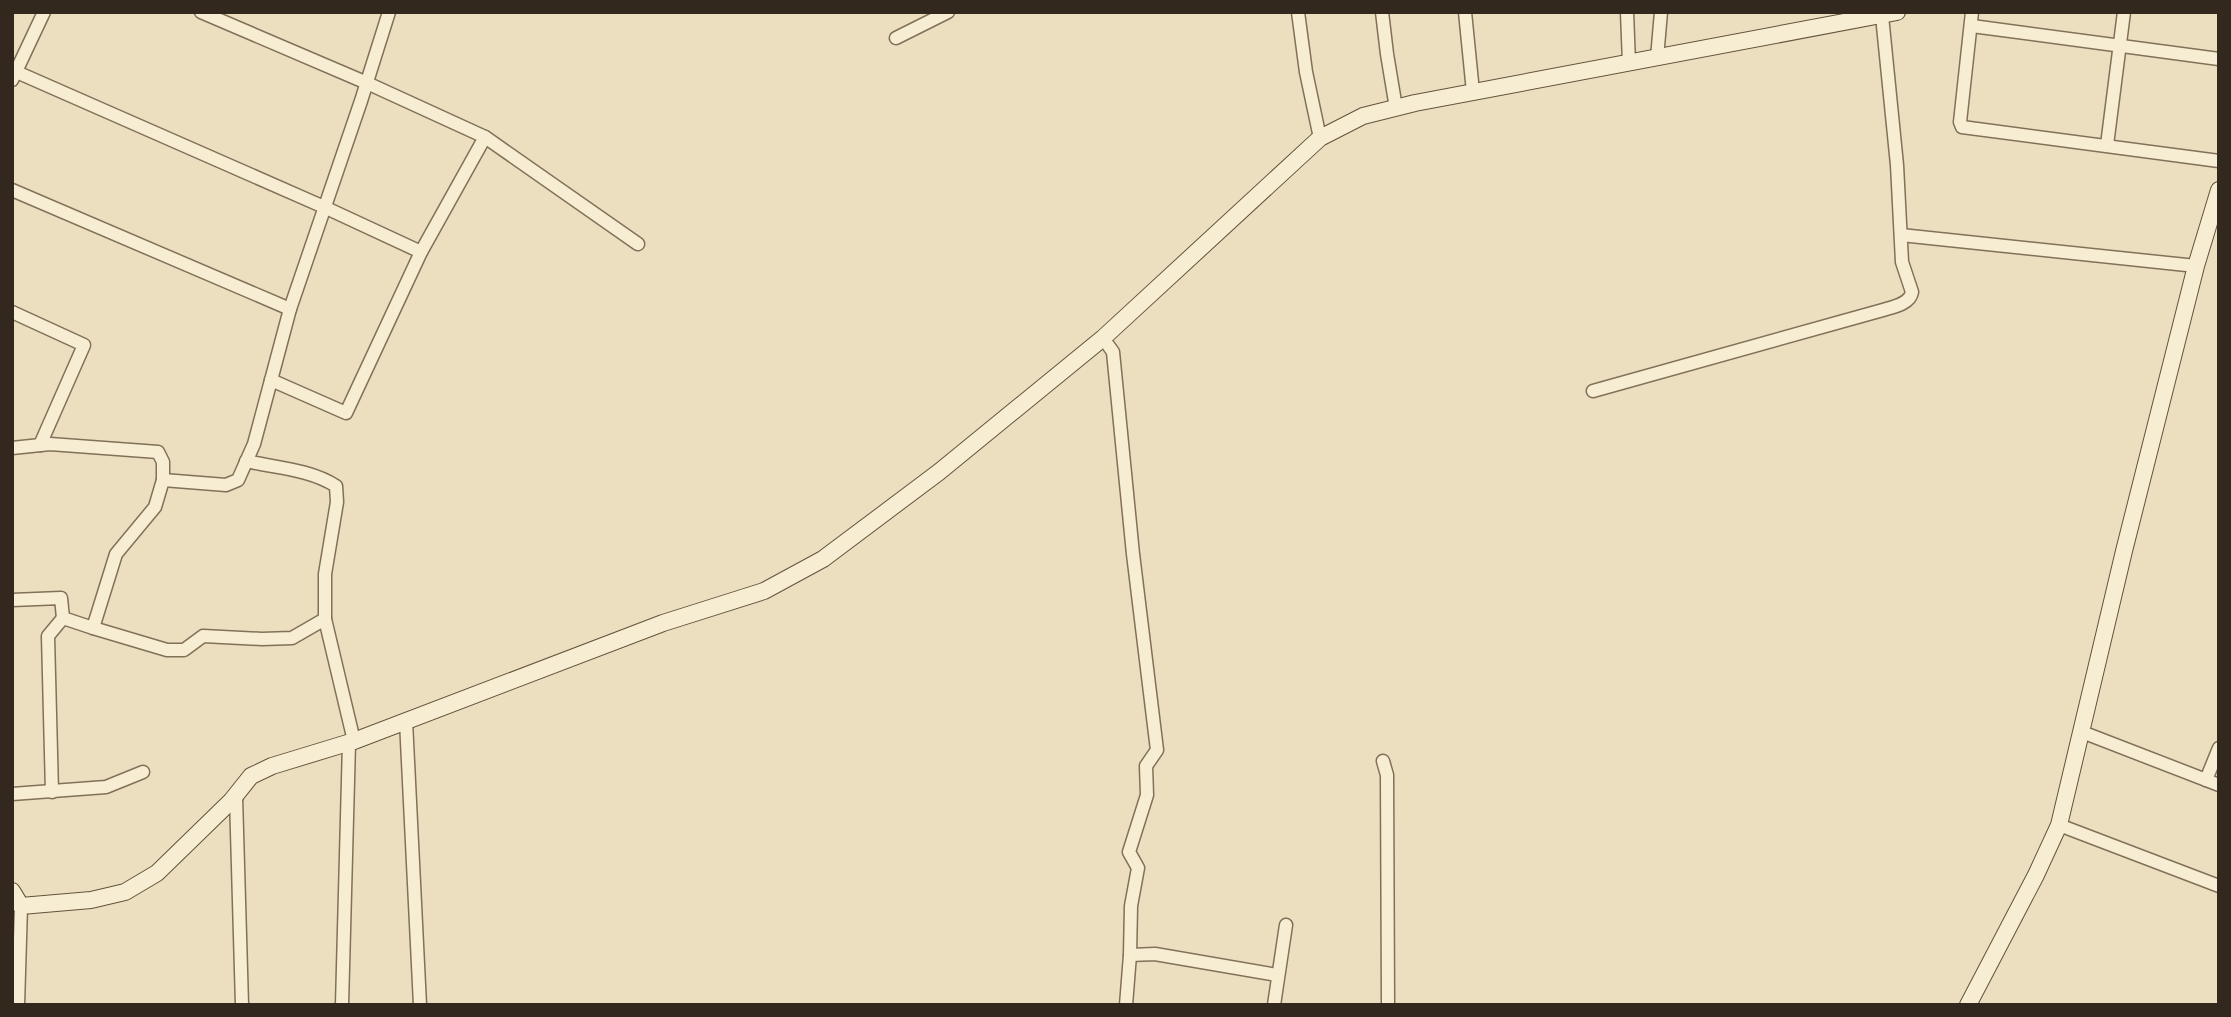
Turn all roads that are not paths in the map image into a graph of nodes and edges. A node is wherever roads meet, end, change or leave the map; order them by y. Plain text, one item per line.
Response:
1 (44, 12) edge
2 (201, 12) edge
3 (389, 12) edge
4 (948, 12) edge
5 (1298, 12) edge
6 (1382, 12) edge
7 (1465, 12) edge
8 (1627, 12) edge
9 (1661, 12) edge
10 (1972, 12) edge
11 (2124, 12) edge
12 (1889, 14) edge
13 (1972, 26) junction
14 (896, 38) dead end
15 (2120, 46) junction
16 (1657, 58) junction
17 (2219, 59) edge
18 (1629, 63) junction
19 (13, 74) edge
20 (367, 83) junction
21 (1473, 92) junction
22 (1396, 108) junction
23 (485, 137) junction
24 (1320, 138) junction
25 (2107, 145) junction
26 (2219, 161) edge
27 (12, 190) edge
28 (2219, 190) edge
29 (324, 207) junction
30 (1901, 235) junction
31 (638, 244) dead end
32 (421, 252) junction
33 (2196, 266) junction
34 (290, 309) junction
35 (12, 312) edge
36 (1103, 338) junction
37 (271, 380) junction
38 (1593, 391) dead end
39 (40, 445) junction
40 (12, 448) edge
41 (246, 461) junction
42 (163, 480) junction
43 (12, 600) edge
44 (63, 618) junction
45 (326, 619) junction
46 (93, 628) junction
47 (406, 721) junction
48 (2082, 732) junction
49 (351, 742) junction
50 (2219, 748) edge
51 (1383, 761) dead end
52 (143, 772) dead end
53 (251, 776) junction
54 (2213, 782) edge
55 (52, 792) junction
56 (12, 794) edge
57 (2059, 825) junction
58 (2219, 886) edge
59 (12, 891) edge
60 (21, 906) junction
61 (1286, 925) dead end
62 (1130, 955) junction
63 (1277, 975) junction
64 (18, 1005) edge
65 (242, 1005) edge
66 (342, 1005) edge
67 (420, 1005) edge
68 (1126, 1005) edge
69 (1274, 1005) edge
70 (1388, 1005) edge
71 (1968, 1005) edge

1 - 19 street
2 - 20 street
3 - 20 street
4 - 14 street
5 - 24 street
6 - 22 street
7 - 21 street
8 - 18 street
9 - 16 street
10 - 13 street
11 - 15 street
12 - 16 street
12 - 30 street
13 - 15 street
13 - 25 street
15 - 17 street
15 - 25 street
16 - 18 street
18 - 21 street
19 - 29 street
20 - 23 street
20 - 29 street
21 - 22 street
22 - 24 street
23 - 31 street
23 - 32 street
24 - 36 street
25 - 26 street
27 - 34 street
28 - 33 street
29 - 32 street
29 - 34 street
30 - 33 street
30 - 38 street
32 - 37 street
33 - 48 street
34 - 37 street
35 - 39 street
36 - 47 street
36 - 62 street
37 - 41 street
39 - 40 street
39 - 42 street
41 - 42 street
41 - 45 street
42 - 46 street
43 - 44 street
44 - 46 street
44 - 55 street
45 - 46 street
45 - 49 street
47 - 49 street
47 - 67 street
48 - 54 street
48 - 57 street
49 - 53 street
49 - 66 street
50 - 54 street
51 - 70 street
52 - 55 street
53 - 60 street
53 - 65 street
55 - 56 street
57 - 58 street
57 - 71 street
59 - 60 street
60 - 64 street
61 - 63 street
62 - 63 street
62 - 68 street
63 - 69 street

